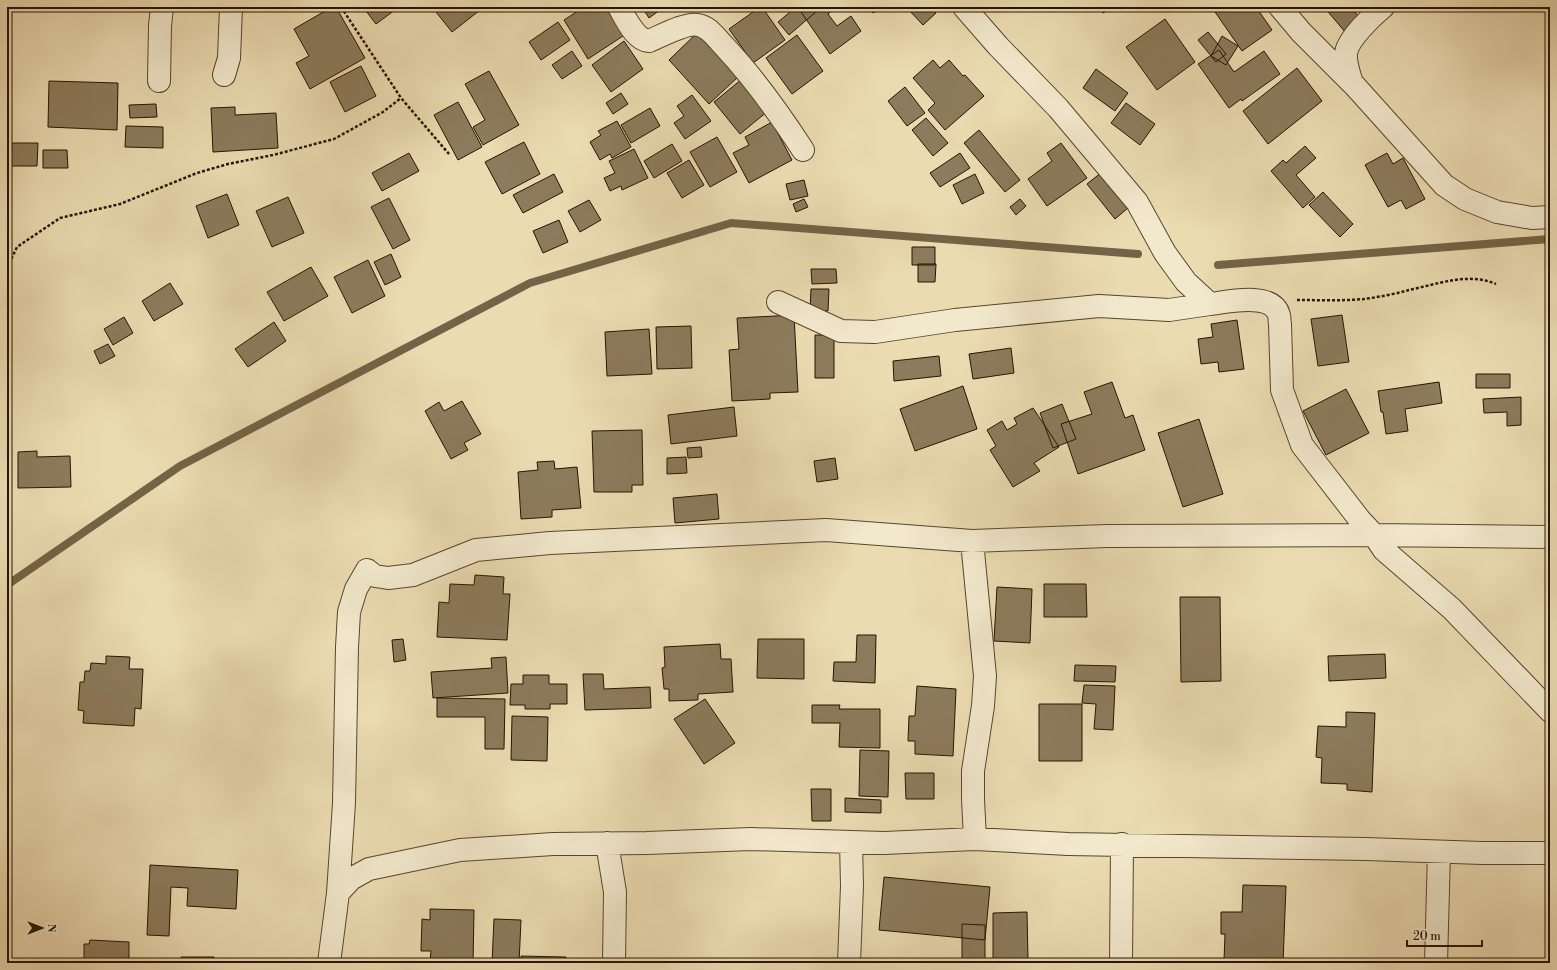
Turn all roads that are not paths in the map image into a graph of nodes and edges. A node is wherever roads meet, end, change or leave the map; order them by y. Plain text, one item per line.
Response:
1 (162, 7) edge
2 (231, 7) edge
3 (619, 7) edge
4 (964, 7) edge
5 (1280, 7) edge
6 (1383, 7) edge
7 (224, 75) dead end
8 (159, 81) dead end
9 (1352, 83) junction
10 (803, 150) dead end
11 (1550, 217) edge
12 (778, 302) dead end
13 (1210, 304) junction
14 (1374, 535) junction
15 (1550, 537) edge
16 (972, 541) junction
17 (1550, 711) edge
18 (975, 839) junction
19 (851, 842) junction
20 (607, 843) junction
21 (1122, 844) junction
22 (1439, 852) junction
23 (1550, 853) edge
24 (338, 893) junction
25 (329, 963) edge
26 (614, 963) edge
27 (849, 963) edge
28 (1121, 963) edge
29 (1436, 963) edge

1 - 8 street
2 - 7 street
3 - 10 street
4 - 13 street
5 - 9 street
6 - 9 street
9 - 11 street
12 - 13 street
13 - 14 street
14 - 15 street
14 - 16 street
14 - 17 street
16 - 18 street
16 - 24 street
18 - 19 street
18 - 21 street
19 - 20 street
19 - 27 street
20 - 24 street
20 - 26 street
21 - 22 street
21 - 28 street
22 - 23 street
22 - 29 street
24 - 25 street

